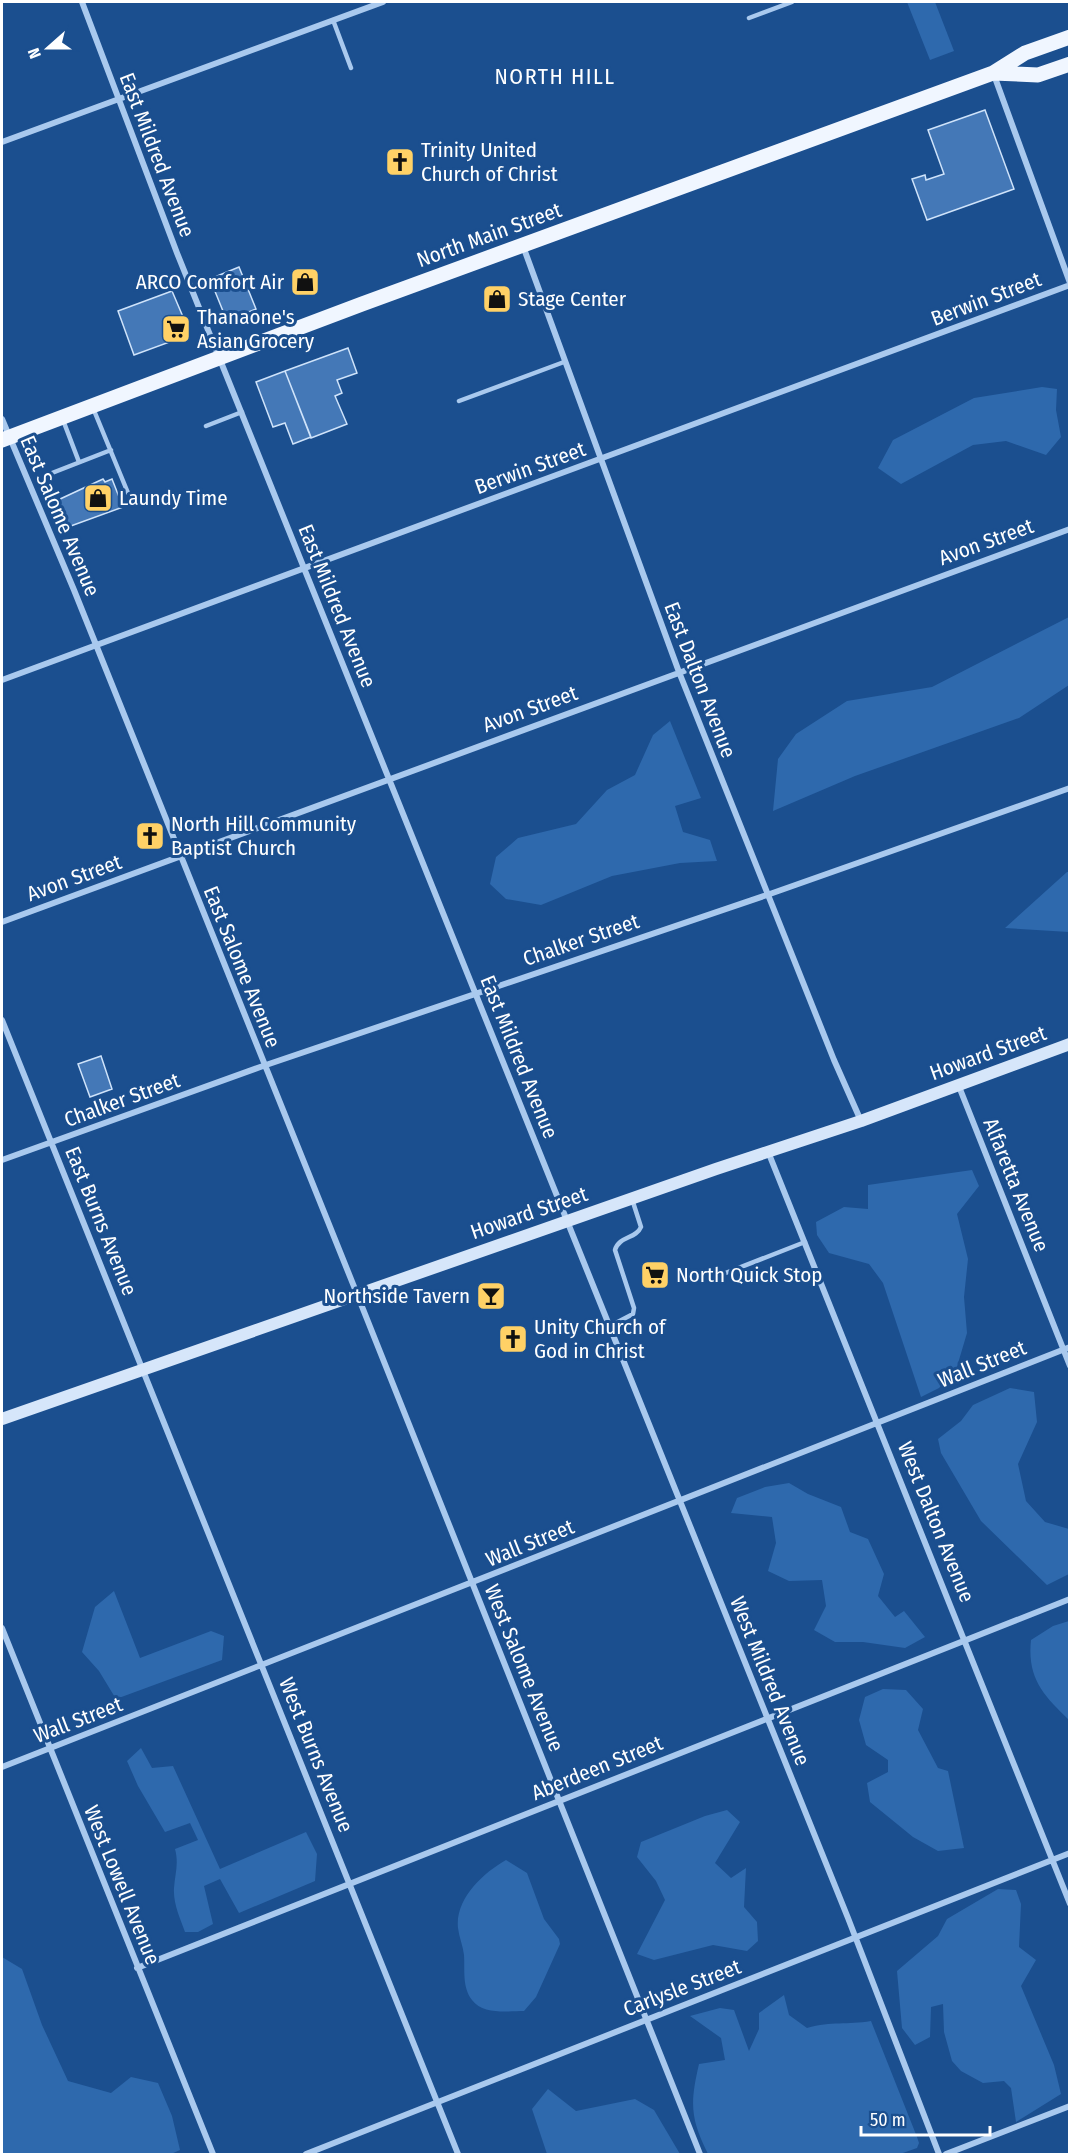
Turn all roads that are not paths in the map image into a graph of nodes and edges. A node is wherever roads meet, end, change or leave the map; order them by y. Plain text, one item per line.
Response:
1 (82, 2) edge
2 (383, 2) edge
3 (792, 2) edge
4 (749, 18) dead end
5 (333, 20) junction
6 (1070, 37) edge
7 (1070, 64) edge
8 (351, 68) dead end
9 (993, 73) junction
10 (117, 99) junction
11 (2, 142) edge
12 (523, 245) junction
13 (1070, 284) edge
14 (220, 357) junction
15 (564, 362) junction
16 (459, 401) dead end
17 (92, 406) junction
18 (242, 412) junction
19 (62, 417) junction
20 (2, 419) edge
21 (206, 426) dead end
22 (5, 439) edge
23 (111, 450) junction
24 (600, 460) junction
25 (79, 462) junction
26 (52, 473) dead end
27 (128, 494) dead end
28 (1070, 529) edge
29 (305, 568) junction
30 (95, 645) junction
31 (679, 672) junction
32 (2, 680) edge
33 (390, 778) junction
34 (1070, 788) edge
35 (180, 857) junction
36 (767, 895) junction
37 (2, 922) edge
38 (476, 993) junction
39 (2, 1020) edge
40 (1070, 1044) edge
41 (263, 1066) junction
42 (957, 1084) junction
43 (861, 1121) junction
44 (52, 1143) junction
45 (769, 1154) junction
46 (2, 1160) edge
47 (632, 1198) junction
48 (568, 1220) junction
49 (805, 1242) junction
50 (718, 1276) dead end
51 (357, 1294) junction
52 (610, 1326) junction
53 (1066, 1348) edge
54 (1070, 1366) edge
55 (142, 1369) junction
56 (2, 1419) edge
57 (878, 1424) junction
58 (680, 1502) junction
59 (472, 1584) junction
60 (1070, 1599) edge
61 (2, 1628) edge
62 (966, 1641) junction
63 (262, 1665) junction
64 (768, 1719) junction
65 (50, 1748) junction
66 (2, 1767) edge
67 (560, 1802) junction
68 (1070, 1853) edge
69 (1051, 1860) junction
70 (350, 1883) junction
71 (1070, 1904) edge
72 (856, 1938) junction
73 (137, 1968) junction
74 (645, 2021) junction
75 (439, 2101) junction
76 (1070, 2106) edge
77 (213, 2154) edge
78 (306, 2154) edge
79 (458, 2154) edge
80 (700, 2154) edge
81 (939, 2154) edge
82 (946, 2154) edge

1 - 10 street, East Mildred Avenue
2 - 5 street
3 - 4 lane
5 - 8 lane
5 - 10 street
6 - 9 main road, North Main Street
7 - 9 main road, North Main Street
9 - 12 main road, North Main Street
9 - 13 street
10 - 11 street
10 - 14 street, East Mildred Avenue
12 - 14 main road, North Main Street
12 - 15 street, East Dalton Avenue
13 - 24 street, Berwin Street
14 - 17 main road, North Main Street
14 - 18 street, East Mildred Avenue
15 - 16 lane
15 - 24 street, East Dalton Avenue
17 - 19 main road, North Main Street
17 - 23 lane
18 - 21 lane
18 - 29 street, East Mildred Avenue
19 - 22 main road, North Main Street
19 - 25 lane
20 - 22 street, East Salome Avenue
22 - 30 street, East Salome Avenue
23 - 25 lane
23 - 27 lane
24 - 29 street, Berwin Street
24 - 31 street, East Dalton Avenue
25 - 26 lane
28 - 31 street, Avon Street
29 - 30 street, Berwin Street
29 - 33 street, East Mildred Avenue
30 - 32 street, Berwin Street
30 - 35 street, East Salome Avenue
31 - 33 street, Avon Street
31 - 36 street, East Dalton Avenue
33 - 35 street, Avon Street
33 - 38 street, East Mildred Avenue
34 - 36 street, Chalker Street
35 - 37 street, Avon Street
35 - 41 street, East Salome Avenue
36 - 38 street, Chalker Street
36 - 43 street, East Dalton Avenue
38 - 41 street, Chalker Street
38 - 48 street, East Mildred Avenue
39 - 44 street, East Burns Avenue
40 - 42 main road, Howard Street
41 - 44 street, Chalker Street
41 - 51 street, East Salome Avenue
42 - 43 main road, Howard Street
42 - 53 street, Alfaretta Avenue
43 - 45 main road, Howard Street
44 - 46 street, Chalker Street
44 - 55 street, East Burns Avenue
45 - 47 main road, Howard Street
45 - 49 street, West Dalton Avenue
47 - 48 main road, Howard Street
47 - 52 lane
48 - 51 main road, Howard Street
48 - 52 street, West Mildred Avenue
49 - 50 lane
49 - 57 street, West Dalton Avenue
51 - 55 main road, Howard Street
51 - 59 street, West Salome Avenue
52 - 58 street, West Mildred Avenue
53 - 54 street, Alfaretta Avenue
53 - 57 street, Wall Street
55 - 56 main road, Howard Street
55 - 63 street, West Burns Avenue
57 - 58 street, Wall Street
57 - 62 street, West Dalton Avenue
58 - 59 street, Wall Street
58 - 64 street, West Mildred Avenue
59 - 63 street, Wall Street
59 - 67 street, West Salome Avenue
60 - 62 street, Aberdeen Street
61 - 65 street, West Lowell Avenue
62 - 64 street, Aberdeen Street
62 - 69 street, West Dalton Avenue
63 - 65 street, Wall Street
63 - 70 street, West Burns Avenue
64 - 67 street, Aberdeen Street
64 - 72 street, West Mildred Avenue
65 - 66 street, Wall Street
65 - 73 street, West Lowell Avenue
67 - 70 street, Aberdeen Street
67 - 74 street, West Salome Avenue
68 - 69 street, Carlysle Street
69 - 71 street, West Dalton Avenue
69 - 72 street, Carlysle Street
70 - 73 street, Aberdeen Street
70 - 75 street, West Burns Avenue
72 - 74 street, Carlysle Street
72 - 81 street, West Mildred Avenue
73 - 77 street, West Lowell Avenue
74 - 75 street, Carlysle Street
74 - 80 street, West Salome Avenue
75 - 78 street, Carlysle Street
75 - 79 street, West Burns Avenue
76 - 82 street

